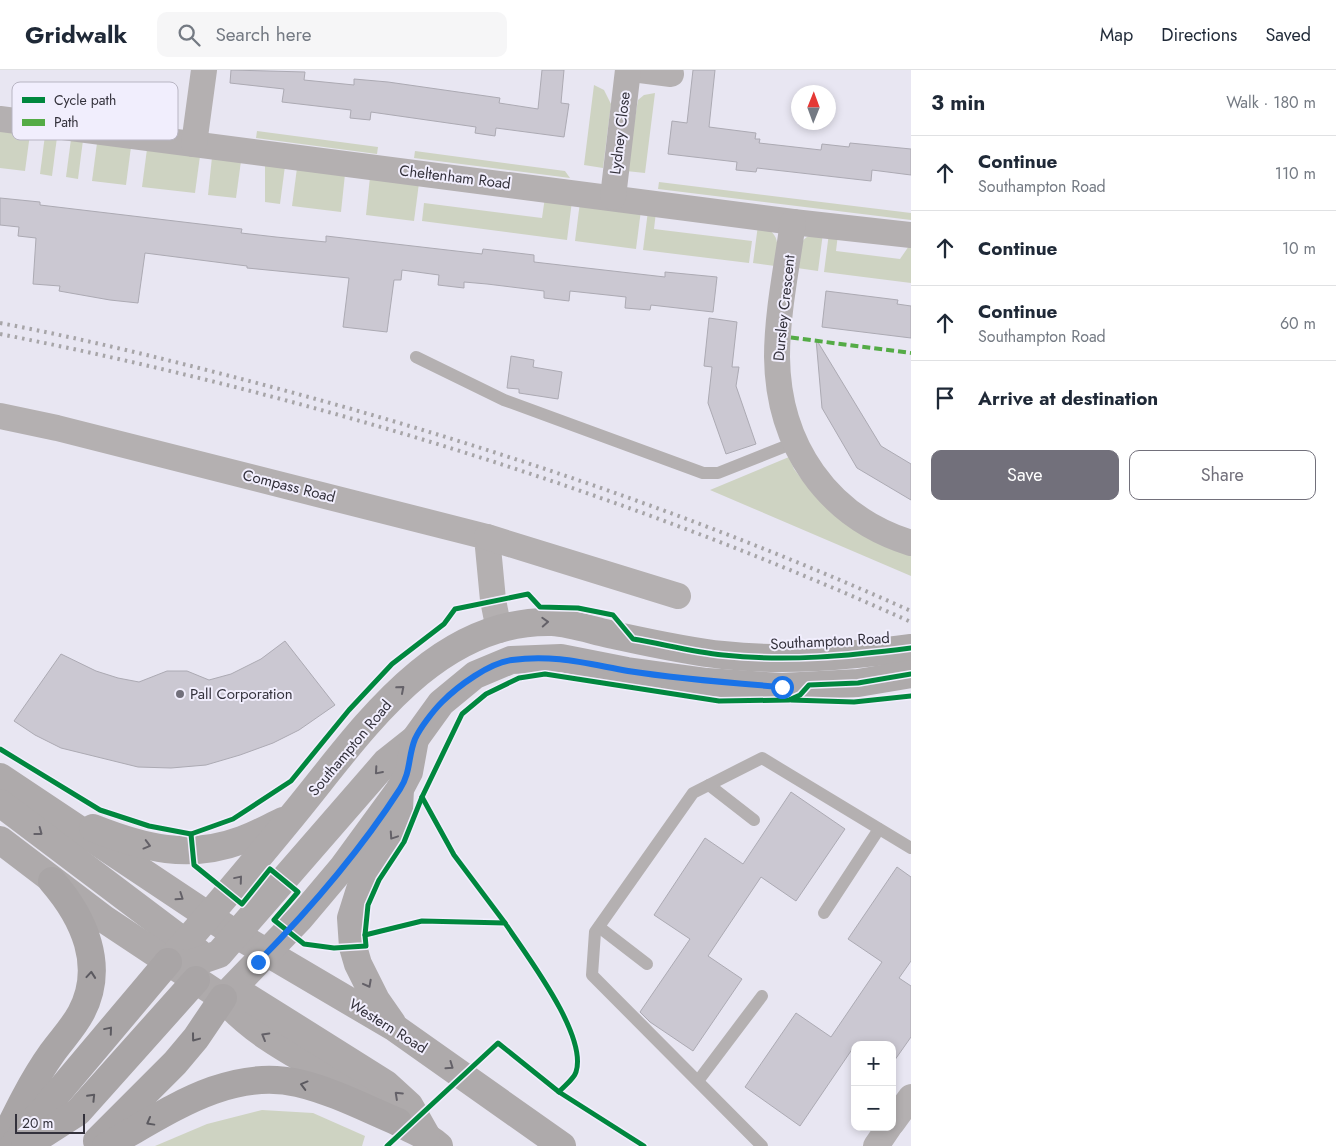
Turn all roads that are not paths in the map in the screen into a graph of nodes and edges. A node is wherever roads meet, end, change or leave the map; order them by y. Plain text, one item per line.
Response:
1 (204, 70) edge
2 (628, 70) edge
3 (640, 70) edge
4 (671, 74) dead end
5 (163, 140) edge
6 (194, 144) junction
7 (613, 197) junction
8 (793, 222) junction
9 (911, 235) edge
10 (416, 357) dead end
11 (0, 416) edge
12 (796, 442) junction
13 (486, 536) junction
14 (911, 543) edge
15 (678, 596) dead end
16 (500, 630) junction
17 (911, 648) edge
18 (911, 674) edge
19 (415, 739) junction
20 (0, 777) edge
21 (709, 785) junction
22 (400, 789) junction
23 (0, 803) edge
24 (52, 812) junction
25 (291, 818) junction
26 (754, 820) dead end
27 (879, 829) junction
28 (0, 840) edge
29 (911, 848) edge
30 (52, 881) junction
31 (824, 912) dead end
32 (207, 916) junction
33 (599, 927) junction
34 (262, 957) junction
35 (168, 962) junction
36 (647, 964) dead end
37 (218, 969) junction
38 (762, 996) dead end
39 (396, 1028) junction
40 (698, 1081) junction
41 (911, 1097) edge
42 (896, 1118) edge
43 (398, 1122) junction
44 (886, 1131) edge
45 (432, 1140) edge
46 (1, 1146) edge
47 (13, 1146) edge
48 (25, 1146) edge
49 (92, 1146) edge
50 (106, 1146) edge
51 (562, 1146) edge
52 (762, 1146) edge
53 (876, 1146) edge

1 - 6 street
2 - 7 street, Lydney Close
3 - 4 street
5 - 6 street, Cheltenham Road
6 - 7 street, Cheltenham Road
7 - 8 street, Cheltenham Road
8 - 9 street, Cheltenham Road
8 - 12 street, Dursley Crescent
10 - 12 lane
11 - 13 street, Compass Road
12 - 14 street, Dursley Crescent
13 - 15 street, Compass Road
13 - 16 street
16 -> 17 main road, Southampton Road
25 -> 16 main road, Southampton Road
18 - 19 main road
19 - 22 main road
19 -> 37 main road
20 - 24 main road
21 - 26 lane
21 - 27 lane
21 - 33 lane
22 - 34 main road, Southampton Road
22 -> 39 main road
23 -> 37 main road
24 -> 25 main road
24 -> 32 main road
32 -> 25 main road, Southampton Road
27 - 29 lane
27 - 31 lane
28 - 30 main road
30 - 35 main road
46 -> 30 highway
32 - 37 main road, Southampton Road
33 - 36 lane
33 - 40 lane
34 - 37 main road, Western Road
34 - 37 main road, Southampton Road
34 - 39 main road, Western Road
35 - 37 main road, Southampton Road
47 -> 35 highway
43 -> 37 main road
45 -> 37 main road
48 -> 37 highway
37 -> 49 highway
38 - 40 lane
39 -> 51 main road, Western Road
40 - 52 lane
41 - 42 street
43 - 45 main road
43 -> 50 highway
44 - 53 street

